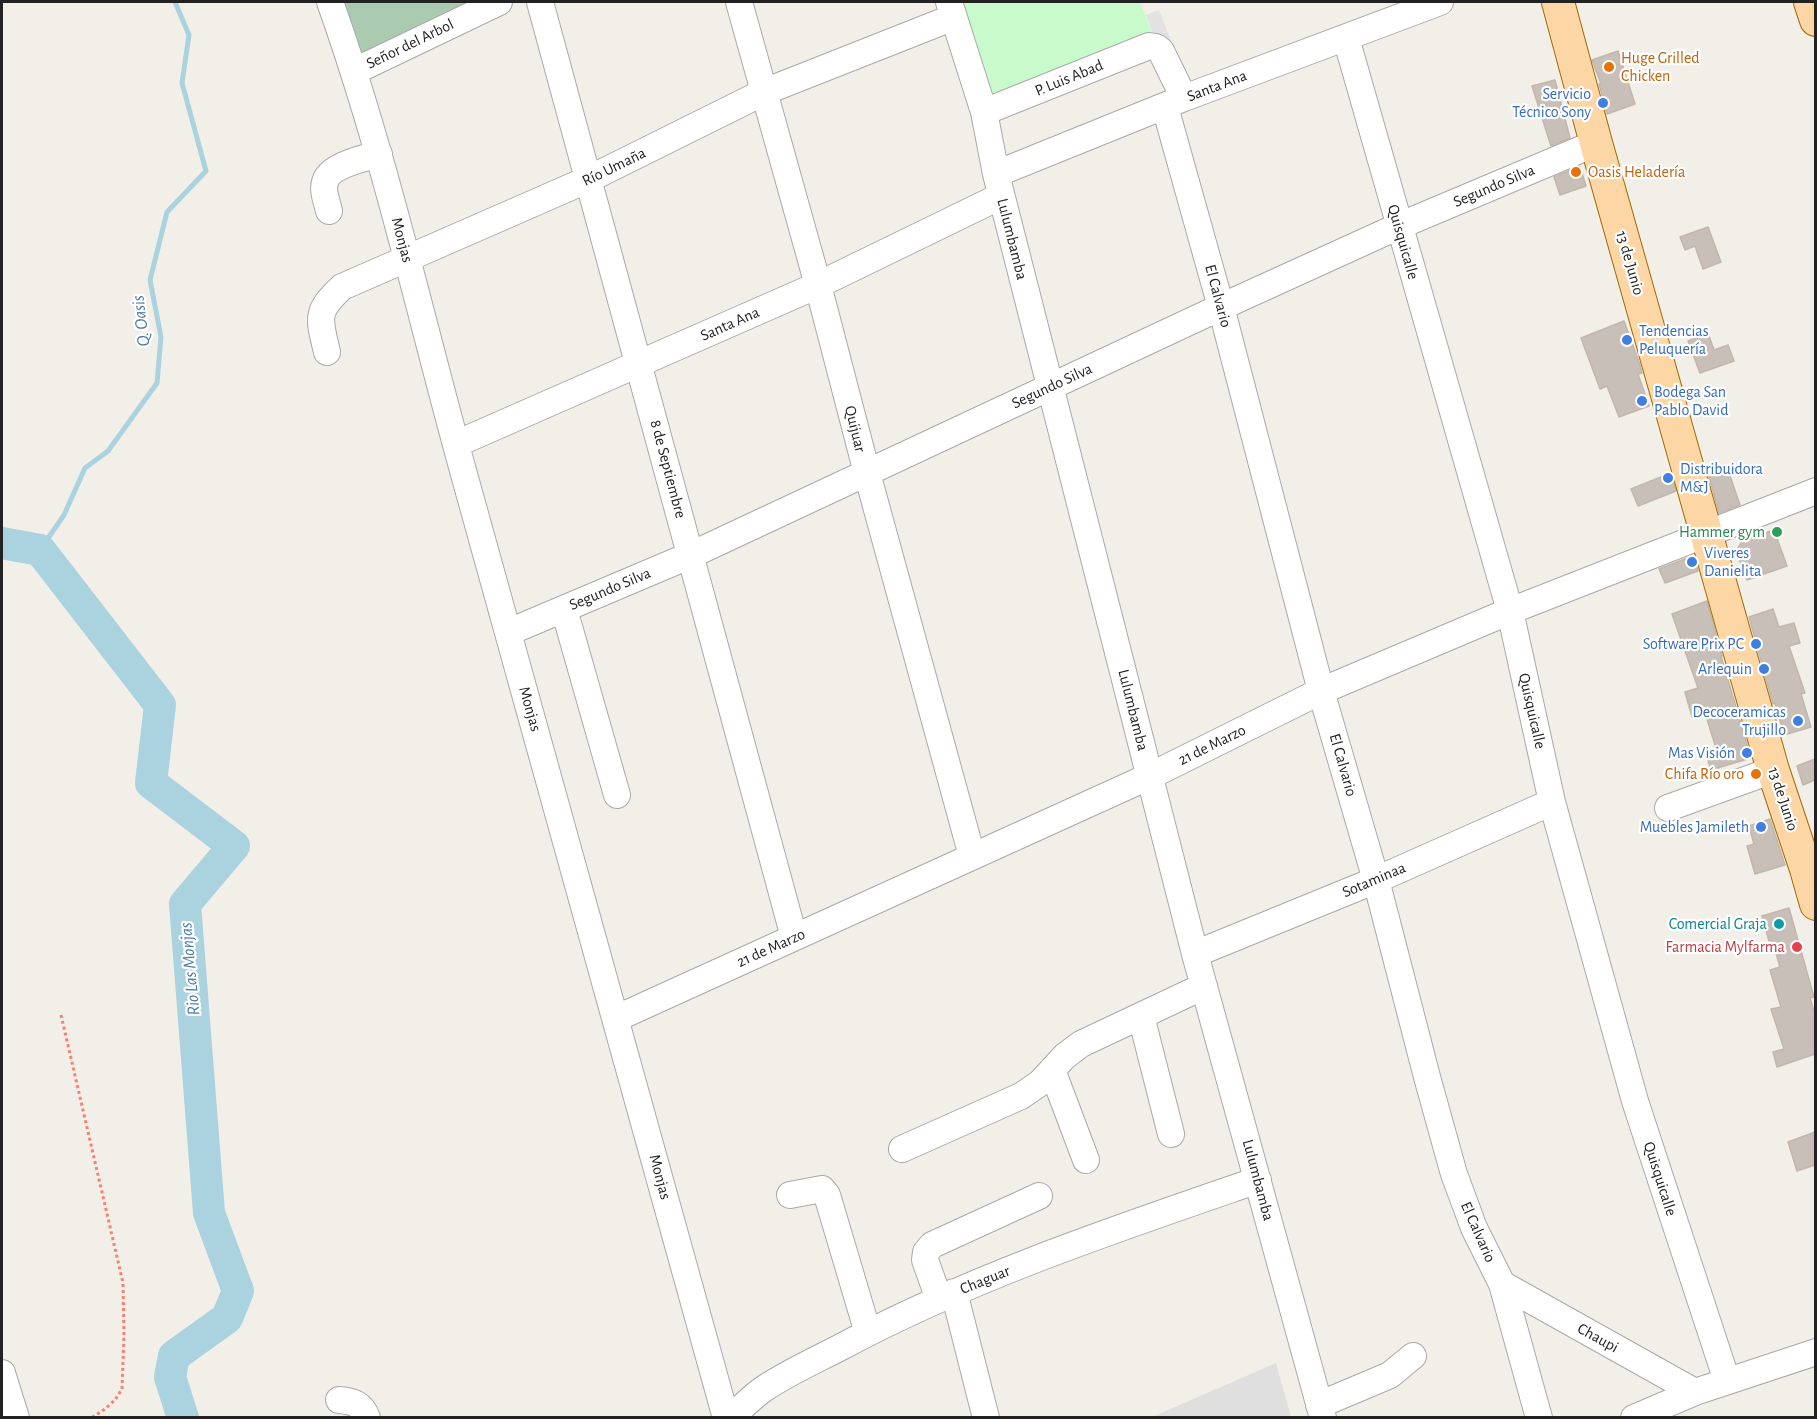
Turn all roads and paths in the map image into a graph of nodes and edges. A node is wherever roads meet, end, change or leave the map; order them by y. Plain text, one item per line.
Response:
1 (330, 2) edge
2 (499, 2) edge
3 (540, 2) edge
4 (740, 2) edge
5 (1440, 2) edge
6 (1558, 2) edge
7 (1810, 2) edge
8 (951, 9) edge
9 (1815, 20) edge
10 (1346, 38) junction
11 (1156, 47) joint
12 (355, 71) junction
13 (764, 92) junction
14 (1174, 102) junction
15 (984, 112) junction
16 (1596, 143) junction
17 (379, 154) junction
18 (589, 179) junction
19 (999, 185) junction
20 (329, 211) dead end
21 (1399, 226) junction
22 (406, 259) junction
23 (818, 285) junction
24 (1221, 307) junction
25 (327, 352) dead end
26 (639, 364) junction
27 (1050, 387) junction
28 (456, 444) junction
29 (867, 473) junction
30 (1815, 491) edge
31 (1707, 532) junction
32 (692, 555) junction
33 (564, 609) junction
34 (1510, 611) junction
35 (508, 632) junction
36 (1321, 691) junction
37 (1773, 770) junction
38 (1150, 776) junction
39 (617, 795) dead end
40 (1552, 802) junction
41 (1668, 808) dead end
42 (972, 856) junction
43 (1811, 868) edge
44 (1376, 880) junction
45 (1815, 904) edge
46 (794, 937) junction
47 (1195, 954) junction
48 (1204, 986) junction
49 (61, 1016) dead end
50 (1140, 1016) junction
51 (617, 1018) junction
52 (1052, 1070) junction
53 (1171, 1134) dead end
54 (902, 1149) dead end
55 (1086, 1160) dead end
56 (1258, 1180) junction
57 (790, 1195) dead end
58 (1039, 1196) dead end
59 (1502, 1284) junction
60 (946, 1296) junction
61 (868, 1333) junction
62 (1815, 1352) edge
63 (1413, 1356) dead end
64 (2, 1373) edge
65 (1727, 1381) junction
66 (1695, 1392) junction
67 (339, 1400) dead end
68 (1321, 1414) edge
69 (16, 1418) edge
70 (91, 1418) edge
71 (367, 1418) edge
72 (726, 1418) edge
73 (731, 1418) edge
74 (986, 1418) edge
75 (1539, 1418) edge
76 (1634, 1418) edge

1 - 12 street, Monjas
2 - 12 street, Señor del Arbol
3 - 18 street, 8 de Septiembre
4 - 13 street, Quijuar
5 - 10 street, Santa Ana
6 - 16 main road, 13 de Junio
7 - 9 main road
8 - 13 street, Río Umaña
8 - 15 street, Lulumbamba
10 - 14 street, Santa Ana
10 - 21 street, Quisquicalle
11 - 14 street, El Calvario
11 - 15 street, P. Luis Abad
12 - 17 street, Monjas
13 - 18 street, Río Umaña
13 - 23 street, Quijuar
14 - 19 street, Santa Ana
14 - 24 street, El Calvario
15 - 19 street, Lulumbamba
16 - 21 street, Segundo Silva
16 - 31 main road, 13 de Junio
17 - 20 street
17 - 22 street, Monjas
18 - 22 street, Río Umaña
18 - 26 street, 8 de Septiembre
19 - 23 street, Santa Ana
19 - 27 street, Lulumbamba
21 - 24 street, Segundo Silva
21 - 34 street, Quisquicalle
22 - 25 street, Río Umaña
22 - 28 street, Monjas
23 - 26 street, Santa Ana
23 - 29 street, Quijuar
24 - 27 street, Segundo Silva
24 - 36 street, El Calvario
26 - 28 street, Santa Ana
26 - 32 street, 8 de Septiembre
27 - 29 street, Segundo Silva
27 - 38 street, Lulumbamba
28 - 35 street, Monjas
29 - 32 street, Segundo Silva
29 - 42 street, Quijuar
30 - 31 street, 21 de Marzo
31 - 34 street, 21 de Marzo
31 - 37 main road, 13 de Junio
32 - 33 street, Segundo Silva
32 - 46 street, 8 de Septiembre
33 - 35 street, Segundo Silva
33 - 39 street
34 - 36 street, 21 de Marzo
34 - 40 street, Quisquicalle
35 - 51 street, Monjas
36 - 38 street, 21 de Marzo
36 - 44 street, El Calvario
37 - 41 street
37 - 43 main road, 13 de Junio
38 - 42 street, 21 de Marzo
38 - 47 street, Lulumbamba
40 - 44 street, Sotaminaa
40 - 65 street, Quisquicalle
42 - 46 street, 21 de Marzo
43 - 45 main road, 13 de Junio
44 - 47 street, Sotaminaa
44 - 59 street, El Calvario
46 - 51 street, 21 de Marzo
47 - 48 street, Lulumbamba
48 - 50 street
48 - 56 street, Lulumbamba
49 - 70 path
50 - 52 street
50 - 53 street
51 - 72 street, Monjas
52 - 54 street
52 - 55 street
56 - 60 street, Chaguar
56 - 68 street, Lulumbamba
57 - 61 street
58 - 60 street
59 - 66 street, Chaupi
59 - 75 street, El Calvario
60 - 61 street, Chaguar
60 - 74 street
61 - 73 street, Chaguar
62 - 65 street
63 - 68 street
64 - 69 street
65 - 66 street
66 - 76 street
67 - 71 street

